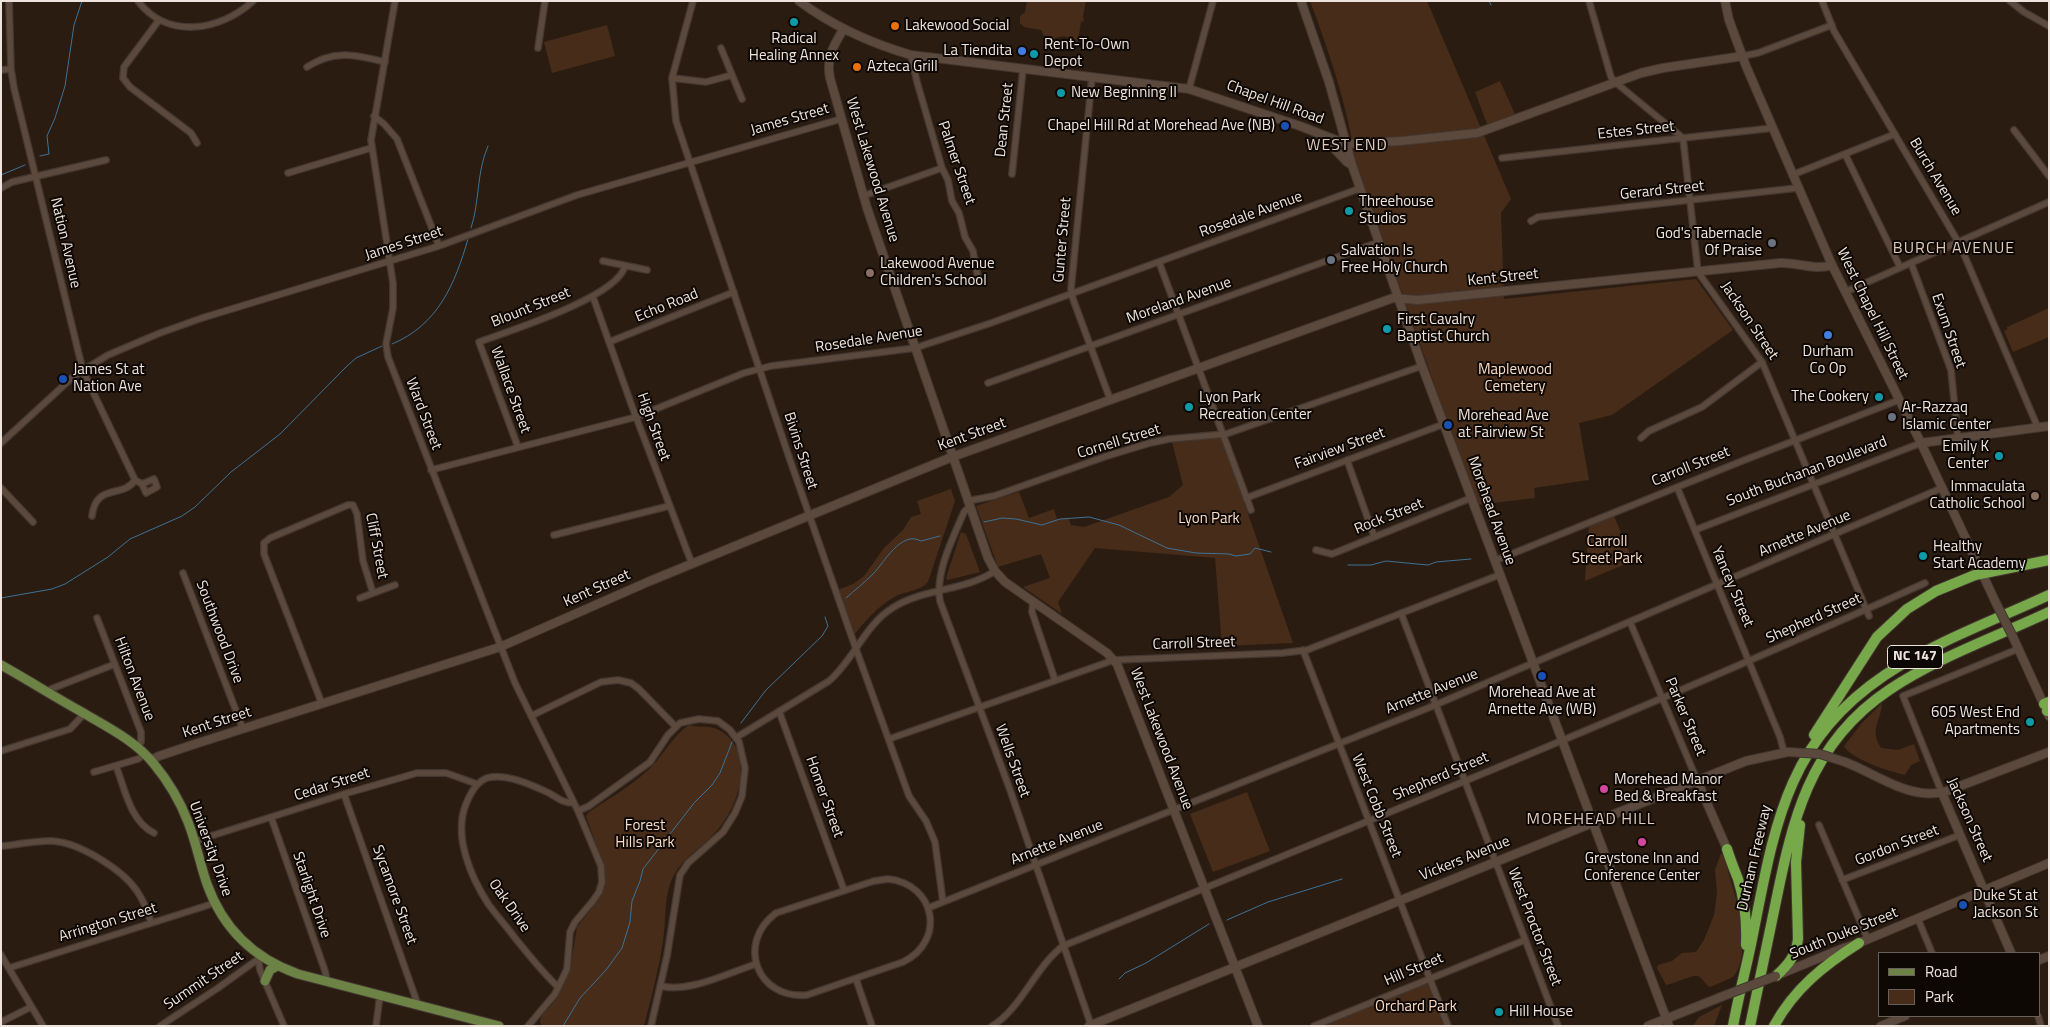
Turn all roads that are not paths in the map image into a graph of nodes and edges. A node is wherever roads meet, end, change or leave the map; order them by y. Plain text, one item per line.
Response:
1 (9, 1) edge
2 (138, 1) edge
3 (253, 1) edge
4 (395, 1) edge
5 (545, 1) edge
6 (693, 1) edge
7 (799, 1) edge
8 (1213, 1) edge
9 (1301, 1) edge
10 (1589, 1) edge
11 (1725, 1) edge
12 (1822, 1) edge
13 (2010, 1) edge
14 (159, 20) junction
15 (1832, 26) junction
16 (2049, 26) edge
17 (843, 30) junction
18 (538, 48) dead end
19 (721, 48) dead end
20 (911, 54) junction
21 (1743, 56) junction
22 (385, 62) junction
23 (307, 67) dead end
24 (12, 69) junction
25 (1023, 69) junction
26 (1, 70) edge
27 (732, 75) junction
28 (1092, 76) junction
29 (672, 78) junction
30 (1615, 82) junction
31 (1189, 89) junction
32 (742, 99) dead end
33 (374, 116) junction
34 (841, 118) junction
35 (1773, 128) junction
36 (2014, 130) dead end
37 (1319, 134) junction
38 (1895, 134) junction
39 (1683, 138) junction
40 (197, 143) dead end
41 (1346, 144) junction
42 (372, 148) junction
43 (1845, 154) junction
44 (1502, 158) dead end
45 (106, 160) dead end
46 (691, 161) junction
47 (1352, 164) junction
48 (942, 168) junction
49 (288, 173) dead end
50 (1012, 174) dead end
51 (1792, 175) junction
52 (36, 176) junction
53 (2049, 176) edge
54 (1, 188) edge
55 (1361, 188) junction
56 (1797, 188) junction
57 (863, 196) junction
58 (1690, 201) junction
59 (2049, 202) edge
60 (1531, 221) dead end
61 (1379, 242) junction
62 (1958, 242) junction
63 (439, 246) junction
64 (603, 261) dead end
65 (390, 262) junction
66 (1159, 262) junction
67 (1910, 263) junction
68 (1832, 265) junction
69 (625, 266) junction
70 (1900, 268) junction
71 (647, 270) dead end
72 (1698, 272) junction
73 (978, 278) dead end
74 (734, 292) junction
75 (1845, 292) junction
76 (1071, 293) junction
77 (593, 297) junction
78 (1397, 297) junction
79 (1179, 314) junction
80 (479, 342) joint
81 (609, 342) junction
82 (1090, 346) junction
83 (915, 348) junction
84 (1762, 362) junction
85 (1422, 366) junction
86 (1198, 367) junction
87 (760, 369) junction
88 (83, 371) junction
89 (988, 383) dead end
90 (1110, 399) junction
91 (1899, 400) junction
92 (636, 417) junction
93 (1444, 424) junction
94 (2049, 426) edge
95 (2038, 428) junction
96 (1223, 434) junction
97 (1641, 438) dead end
98 (1958, 439) junction
99 (1796, 440) junction
100 (1, 443) edge
101 (1921, 443) junction
102 (518, 447) junction
103 (952, 457) junction
104 (1347, 460) junction
105 (431, 470) junction
106 (135, 480) junction
107 (142, 484) dead end
108 (1814, 484) junction
109 (1677, 487) junction
110 (1, 488) edge
111 (1942, 488) junction
112 (1246, 498) junction
113 (1471, 498) junction
114 (968, 504) junction
115 (669, 506) junction
116 (1251, 510) dead end
117 (808, 515) junction
118 (92, 516) dead end
119 (33, 522) dead end
120 (1695, 530) junction
121 (554, 535) dead end
122 (1835, 535) junction
123 (1374, 536) junction
124 (1316, 550) dead end
125 (2049, 560) edge
126 (1494, 561) junction
127 (692, 564) junction
128 (995, 570) junction
129 (183, 573) dead end
130 (1982, 574) junction
131 (1499, 576) junction
132 (1925, 583) dead end
133 (395, 585) dead end
134 (1718, 585) junction
135 (938, 590) junction
136 (373, 593) junction
137 (2049, 595) edge
138 (360, 598) dead end
139 (1033, 602) junction
140 (1868, 612) junction
141 (2049, 612) edge
142 (1401, 613) junction
143 (97, 618) dead end
144 (2049, 620) edge
145 (1630, 622) junction
146 (2022, 624) junction
147 (500, 647) junction
148 (856, 649) junction
149 (2018, 649) junction
150 (1303, 650) junction
151 (1, 658) edge
152 (1114, 660) junction
153 (1749, 661) junction
154 (1532, 663) junction
155 (115, 664) junction
156 (1, 665) edge
157 (20, 676) junction
158 (1056, 680) junction
159 (46, 692) junction
160 (1662, 698) junction
161 (322, 704) junction
162 (1436, 704) junction
163 (2047, 708) edge
164 (980, 709) junction
165 (779, 711) junction
166 (84, 714) junction
167 (531, 716) junction
168 (676, 727) junction
169 (243, 729) junction
170 (737, 737) junction
171 (889, 739) junction
172 (1562, 740) junction
173 (1338, 743) junction
174 (137, 747) junction
175 (1, 752) edge
176 (1786, 752) junction
177 (2049, 752) edge
178 (1807, 754) junction
179 (148, 757) junction
180 (116, 766) junction
181 (94, 772) dead end
182 (1698, 780) junction
183 (1464, 782) junction
184 (477, 784) junction
185 (1808, 785) junction
186 (1942, 793) junction
187 (344, 794) junction
188 (573, 803) junction
189 (1174, 809) junction
190 (578, 812) junction
191 (271, 818) junction
192 (1369, 821) junction
193 (1592, 822) junction
194 (1819, 825) dead end
195 (154, 833) dead end
196 (1960, 835) junction
197 (195, 841) junction
198 (1, 846) edge
199 (1727, 849) joint
200 (1495, 862) junction
201 (2049, 863) edge
202 (1036, 866) junction
203 (1842, 880) junction
204 (1204, 888) junction
205 (844, 890) junction
206 (1985, 890) junction
207 (1400, 900) junction
208 (943, 902) junction
209 (215, 903) junction
210 (928, 908) junction
211 (1918, 919) junction
212 (151, 922) junction
213 (1525, 940) junction
214 (1864, 942) junction
215 (1063, 946) junction
216 (1932, 952) edge
217 (2012, 952) edge
218 (1, 955) edge
219 (261, 957) junction
220 (756, 964) junction
221 (277, 966) junction
222 (1235, 967) junction
223 (9, 968) junction
224 (1776, 976) junction
225 (1430, 978) junction
226 (856, 979) junction
227 (265, 981) junction
228 (326, 981) junction
229 (661, 986) junction
230 (558, 987) junction
231 (380, 995) junction
232 (418, 1005) junction
233 (31, 1006) junction
234 (1736, 1010) junction
235 (1903, 1017) edge
236 (1, 1022) edge
237 (1668, 1022) edge
238 (1090, 1025) edge
239 (43, 1026) edge
240 (160, 1026) edge
241 (284, 1026) edge
242 (376, 1026) edge
243 (499, 1026) edge
244 (528, 1026) edge
245 (651, 1026) edge
246 (872, 1026) edge
247 (992, 1026) edge
248 (1258, 1026) edge
249 (1314, 1026) edge
250 (1448, 1026) edge
251 (1558, 1026) edge
252 (1648, 1026) edge
253 (1733, 1026) edge
254 (1750, 1026) edge
255 (1774, 1026) edge
256 (1881, 1026) edge

1 - 24 street, Nation Avenue
2 - 14 street
3 - 14 street
4 - 22 street, Ward Street
5 - 18 street
6 - 29 street, Bivins Street
7 - 17 street, Chapel Hill Road
8 - 31 street
9 - 41 street, Morehead Avenue
10 - 30 street
11 - 21 street, West Chapel Hill Street
12 - 15 street, Burch Avenue
13 - 16 street
14 - 40 street
15 - 21 street
15 - 38 street, Burch Avenue
17 - 20 street, Chapel Hill Road
17 - 34 street, West Lakewood Avenue
19 - 27 street
20 - 25 street, Chapel Hill Road
20 - 48 street, Palmer Street
21 - 30 street, Chapel Hill Road
21 - 35 street, West Chapel Hill Street
22 - 23 street
22 - 33 street, Ward Street
24 - 26 street
24 - 52 street, Nation Avenue
25 - 28 street, Chapel Hill Road
25 - 50 street, Dean Street
27 - 29 street
27 - 32 street
28 - 31 street, Chapel Hill Road
28 - 76 street, Gunter Street
29 - 46 street, Bivins Street
30 - 39 street
30 - 41 street, Chapel Hill Road
31 - 37 street, Chapel Hill Road
33 - 42 street, Ward Street
33 - 63 street
34 - 46 street, James Street
34 - 57 street, West Lakewood Avenue
35 - 39 street, Estes Street
35 - 51 street, West Chapel Hill Street
36 - 53 street
37 - 41 street, Chapel Hill Road
37 - 47 street
38 - 43 street
38 - 62 street, Burch Avenue
39 - 44 street, Estes Street
39 - 58 street, Jackson Street
41 - 47 street, Morehead Avenue
42 - 49 street
42 - 65 street, Ward Street
43 - 51 street
43 - 70 street
45 - 52 street
46 - 63 street, James Street
46 - 74 street, Bivins Street
47 - 55 street, Morehead Avenue
48 - 57 street
48 - 73 street, Palmer Street
51 - 56 street, West Chapel Hill Street
52 - 54 street
52 - 88 street, Nation Avenue
55 - 61 street, Morehead Avenue
55 - 66 street, Rosedale Avenue
56 - 58 street, Gerard Street
56 - 68 street, West Chapel Hill Street
57 - 83 street, West Lakewood Avenue
58 - 60 street, Gerard Street
58 - 72 street, Jackson Street
59 - 62 street
61 - 78 street, Morehead Avenue
61 - 79 street, Moreland Avenue
62 - 67 street
62 - 95 street, Burch Avenue
63 - 65 street, James Street
64 - 69 street
65 - 88 street, James Street
65 - 105 street, Ward Street
66 - 76 street, Rosedale Avenue
66 - 79 street
67 - 70 street
67 - 98 street, Exum Street
68 - 72 street, Kent Street
68 - 75 street, West Chapel Hill Street
69 - 71 street
69 - 77 street, Blount Street
70 - 75 street
72 - 78 street, Kent Street
72 - 84 street, Jackson Street
74 - 81 street, Echo Road
74 - 87 street, Bivins Street
75 - 91 street, West Chapel Hill Street
76 - 82 street, Gunter Street
76 - 83 street, Rosedale Avenue
77 - 80 street, Blount Street
77 - 81 street, High Street
78 - 85 street, Morehead Avenue
78 - 86 street, Kent Street
79 - 82 street, Moreland Avenue
79 - 86 street
80 - 102 street, Wallace Street
81 - 92 street, High Street
82 - 89 street, Moreland Avenue
82 - 90 street, Gunter Street
83 - 87 street, Rosedale Avenue
83 - 103 street, West Lakewood Avenue
84 - 97 street
84 - 99 street, Jackson Street
85 - 93 street, Morehead Avenue
85 - 96 street, Cornell Street
86 - 90 street, Kent Street
86 - 96 street
87 - 92 street, Rosedale Avenue
87 - 117 street, Bivins Street
88 - 100 street, James Street
88 - 106 street, Nation Avenue
90 - 103 street, Kent Street
91 - 99 street, Carroll Street
91 - 101 street, West Chapel Hill Street
92 - 102 street, Rosedale Avenue
92 - 115 street, High Street
93 - 104 street, Fairview Street
93 - 113 street, Morehead Avenue
94 - 95 street, South Buchanan Boulevard
95 - 98 street, South Buchanan Boulevard
96 - 112 street
96 - 114 street, Cornell Street
98 - 101 street, South Buchanan Boulevard
99 - 108 street, Jackson Street
99 - 109 street, Carroll Street
101 - 108 street, South Buchanan Boulevard
101 - 111 street, West Chapel Hill Street
102 - 105 street, Rosedale Avenue
103 - 114 street, West Lakewood Avenue
103 - 117 street, Kent Street
104 - 112 street, Fairview Street
104 - 123 street
105 - 147 street, Ward Street
106 - 107 street
106 - 118 street
108 - 120 street, South Buchanan Boulevard
108 - 122 street, Jackson Street
109 - 120 street, Yancey Street
109 - 126 street, Carroll Street
110 - 119 street
111 - 122 street, Arnette Avenue
111 - 130 street, West Chapel Hill Street
112 - 116 street
113 - 123 street, Rock Street
113 - 126 street, Morehead Avenue
114 - 128 street, West Lakewood Avenue
114 - 135 street, Wells Street
115 - 121 street
115 - 127 street, High Street
117 - 127 street, Kent Street
117 - 148 street, Bivins Street
120 - 134 street, Yancey Street
122 - 134 street, Arnette Avenue
122 - 140 street, Jackson Street
123 - 124 street, Rock Street
125 - 130 highway
126 - 131 street, Morehead Avenue
127 - 147 street, Kent Street
128 - 135 street
128 - 139 street, West Lakewood Avenue
129 - 169 street, Southwood Drive
130 - 149 street, West Chapel Hill Street, bridge
130 - 178 highway
131 - 142 street, Carroll Street
131 - 154 street, Morehead Avenue
132 - 140 street, Shepherd Street
133 - 136 street
134 - 145 street, Arnette Avenue
134 - 153 street, Yancey Street
135 - 148 street
135 - 164 street, Wells Street
136 - 138 street
136 - 161 street, Cliff Street
137 - 178 highway, Durham Freeway / NC 147
139 - 152 street, West Lakewood Avenue
139 - 158 street
140 - 153 street, Shepherd Street
141 - 146 highway, Durham Freeway / NC 147
142 - 150 street, Carroll Street
142 - 162 street, West Proctor Street
143 - 155 street, Hilton Avenue
144 - 146 highway
145 - 154 street, Arnette Avenue
145 - 160 street, Parker Street
146 - 185 highway, Durham Freeway / NC 147
147 - 161 street, Kent Street
147 - 167 street, Ward Street
148 - 165 street
148 - 171 street, Bivins Street
149 - 163 street, West Chapel Hill Street
149 - 186 street, Jackson Street
150 - 152 street, Carroll Street
150 - 173 street, West Cobb Street
151 - 157 main road
152 - 158 street, Carroll Street
152 - 189 street, West Lakewood Avenue
153 - 160 street, Shepherd Street
153 - 176 street, Yancey Street
154 - 162 street, Arnette Avenue
154 - 172 street, Morehead Avenue
155 - 159 street
155 - 174 street, Hilton Avenue
156 - 157 main road, University Drive
157 - 159 main road, University Drive
158 - 164 street, Carroll Street
159 - 166 main road, University Drive
160 - 172 street, Shepherd Street
160 - 182 street, Parker Street
161 - 169 street, Kent Street
162 - 173 street, Arnette Avenue
162 - 183 street, West Proctor Street
164 - 171 street, Carroll Street
164 - 202 street, Wells Street
165 - 170 street
165 - 205 street, Homer Street
166 - 174 main road, University Drive
166 - 175 street
167 - 168 street
167 - 188 street, Ward Street
168 - 170 street
168 - 190 street
169 - 179 street, Kent Street
170 - 229 street
171 - 208 street, Bivins Street
172 - 183 street, Shepherd Street
172 - 193 street, Morehead Avenue
173 - 189 street, Arnette Avenue
173 - 192 street, West Cobb Street
174 - 179 main road, University Drive
176 - 182 street, Vickers Avenue
176 - 186 street, Vickers Avenue, bridge
177 - 186 street
178 - 234 highway, Durham Freeway / NC 147
179 - 180 street, Kent Street
179 - 197 main road, University Drive
180 - 181 street, Kent Street
180 - 195 street
182 - 193 street, Vickers Avenue
182 - 199 street, Parker Street
183 - 192 street, Shepherd Street
183 - 200 street, West Proctor Street
184 - 187 street, Cedar Street
184 - 188 street
184 - 230 street, Oak Drive
185 - 224 highway
185 - 254 highway, Durham Freeway / NC 147
186 - 196 street, Jackson Street
187 - 191 street, Cedar Street
187 - 232 street, Sycamore Street
188 - 190 street, Ward Street
189 - 202 street, Arnette Avenue
189 - 204 street, West Lakewood Avenue
190 - 230 street, Ward Street
191 - 197 street, Cedar Street
191 - 228 street, Starlight Drive
192 - 204 street, Shepherd Street
192 - 207 street, West Cobb Street
193 - 200 street, Vickers Avenue
193 - 237 street, Morehead Avenue
194 - 203 street
196 - 203 street, Gordon Street
196 - 206 street, Jackson Street
197 - 209 main road, University Drive
198 - 212 street
199 - 234 highway
200 - 207 street, Vickers Avenue
200 - 213 street, West Proctor Street
201 - 206 street, South Duke Street
202 - 208 street, Arnette Avenue
202 - 215 street, Wells Street
203 - 214 street
204 - 215 street, Shepherd Street
204 - 222 street, West Lakewood Avenue
205 - 210 street
205 - 220 street
206 - 211 street, South Duke Street
206 - 217 street, Jackson Street
207 - 222 street, Vickers Avenue
207 - 225 street, West Cobb Street
208 - 210 street, Arnette Avenue
209 - 212 street, Arrington Street
209 - 219 main road, University Drive
210 - 226 street
211 - 214 street, South Duke Street
211 - 216 street
212 - 223 street, Arrington Street
213 - 225 street, Hill Street
213 - 251 street, West Proctor Street
214 - 224 street, South Duke Street
214 - 255 highway
215 - 238 street, Wells Street
215 - 247 street, Shepherd Street
218 - 223 street
219 - 221 main road, University Drive
219 - 227 street
219 - 240 street, Summit Street
220 - 226 street
220 - 229 street
221 - 227 main road
221 - 228 main road, University Drive
222 - 238 street, Vickers Avenue
222 - 248 street, West Lakewood Avenue
223 - 233 street
224 - 237 street, South Duke Street, bridge
225 - 249 street, Hill Street
225 - 250 street, West Cobb Street
226 - 246 street
227 - 241 street
228 - 231 main road, University Drive
229 - 245 street
230 - 244 street, Ward Street
231 - 232 main road, University Drive
231 - 242 street
232 - 243 main road, University Drive
233 - 236 street
233 - 239 street
234 - 253 highway, Durham Freeway / NC 147
235 - 256 street
237 - 252 street, South Duke Street

